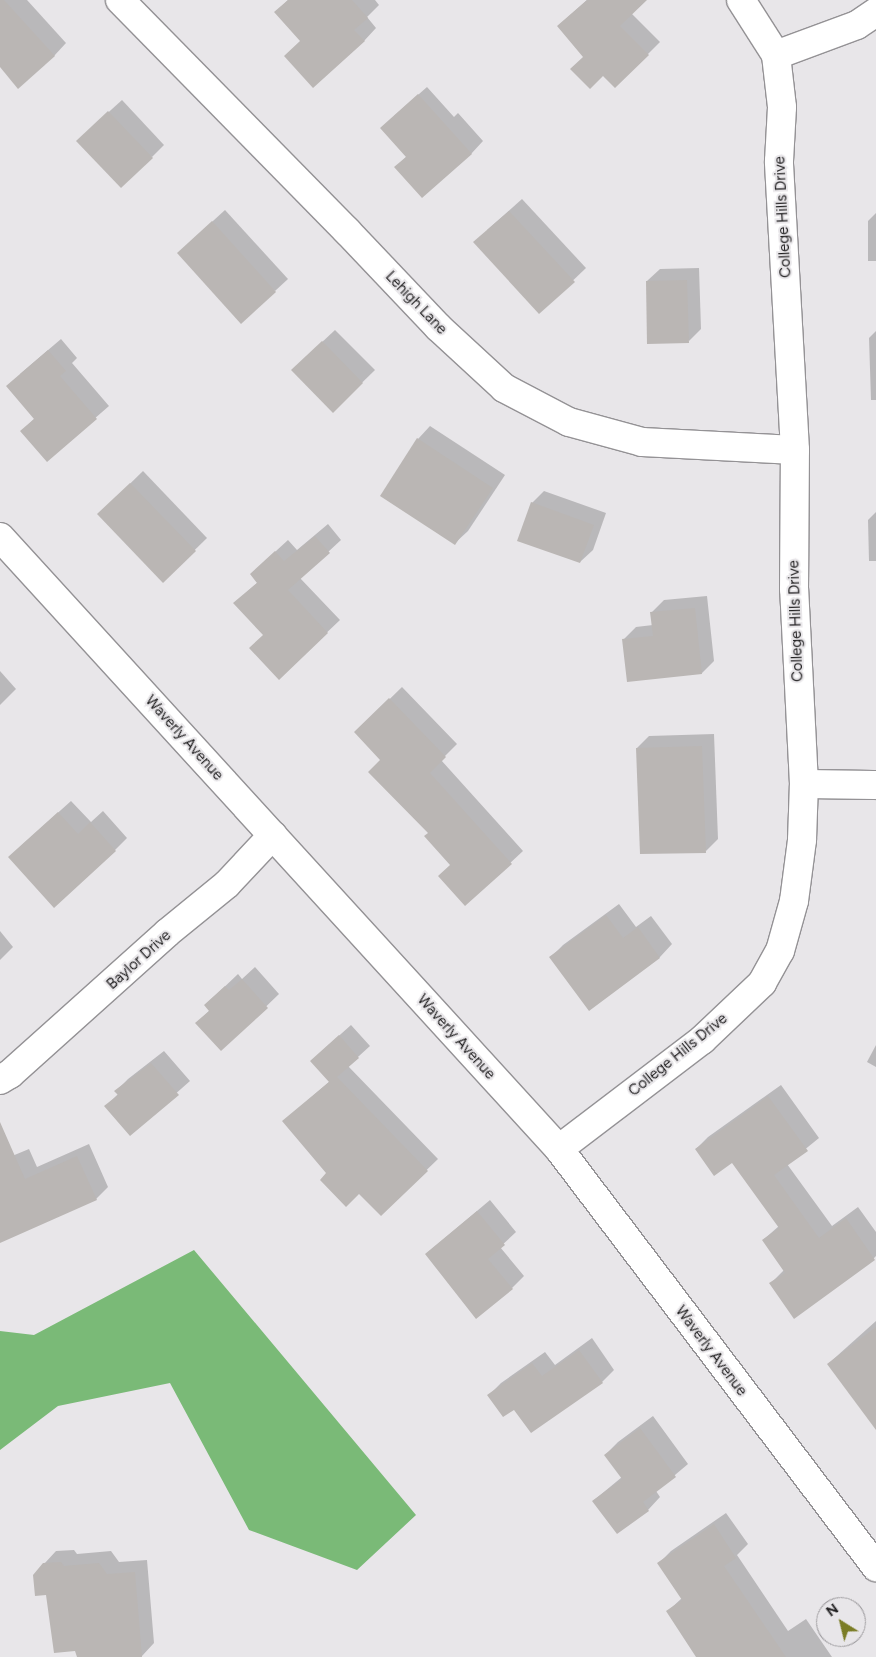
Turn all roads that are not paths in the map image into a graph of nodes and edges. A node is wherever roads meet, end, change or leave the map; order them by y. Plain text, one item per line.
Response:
1 (120, 0) edge
2 (741, 0) edge
3 (876, 12) edge
4 (776, 55) junction
5 (795, 450) junction
6 (0, 537) edge
7 (804, 784) junction
8 (876, 785) edge
9 (273, 835) junction
10 (0, 1080) edge
11 (559, 1149) junction
12 (876, 1567) edge

1 - 5 street, Lehigh Lane
2 - 4 street, College Hills Drive
3 - 4 street
4 - 5 street, College Hills Drive
5 - 7 street, College Hills Drive
6 - 9 street, Waverly Avenue
7 - 8 street
7 - 11 street, College Hills Drive
9 - 10 street, Baylor Drive
9 - 11 street, Waverly Avenue
11 - 12 street, Waverly Avenue

